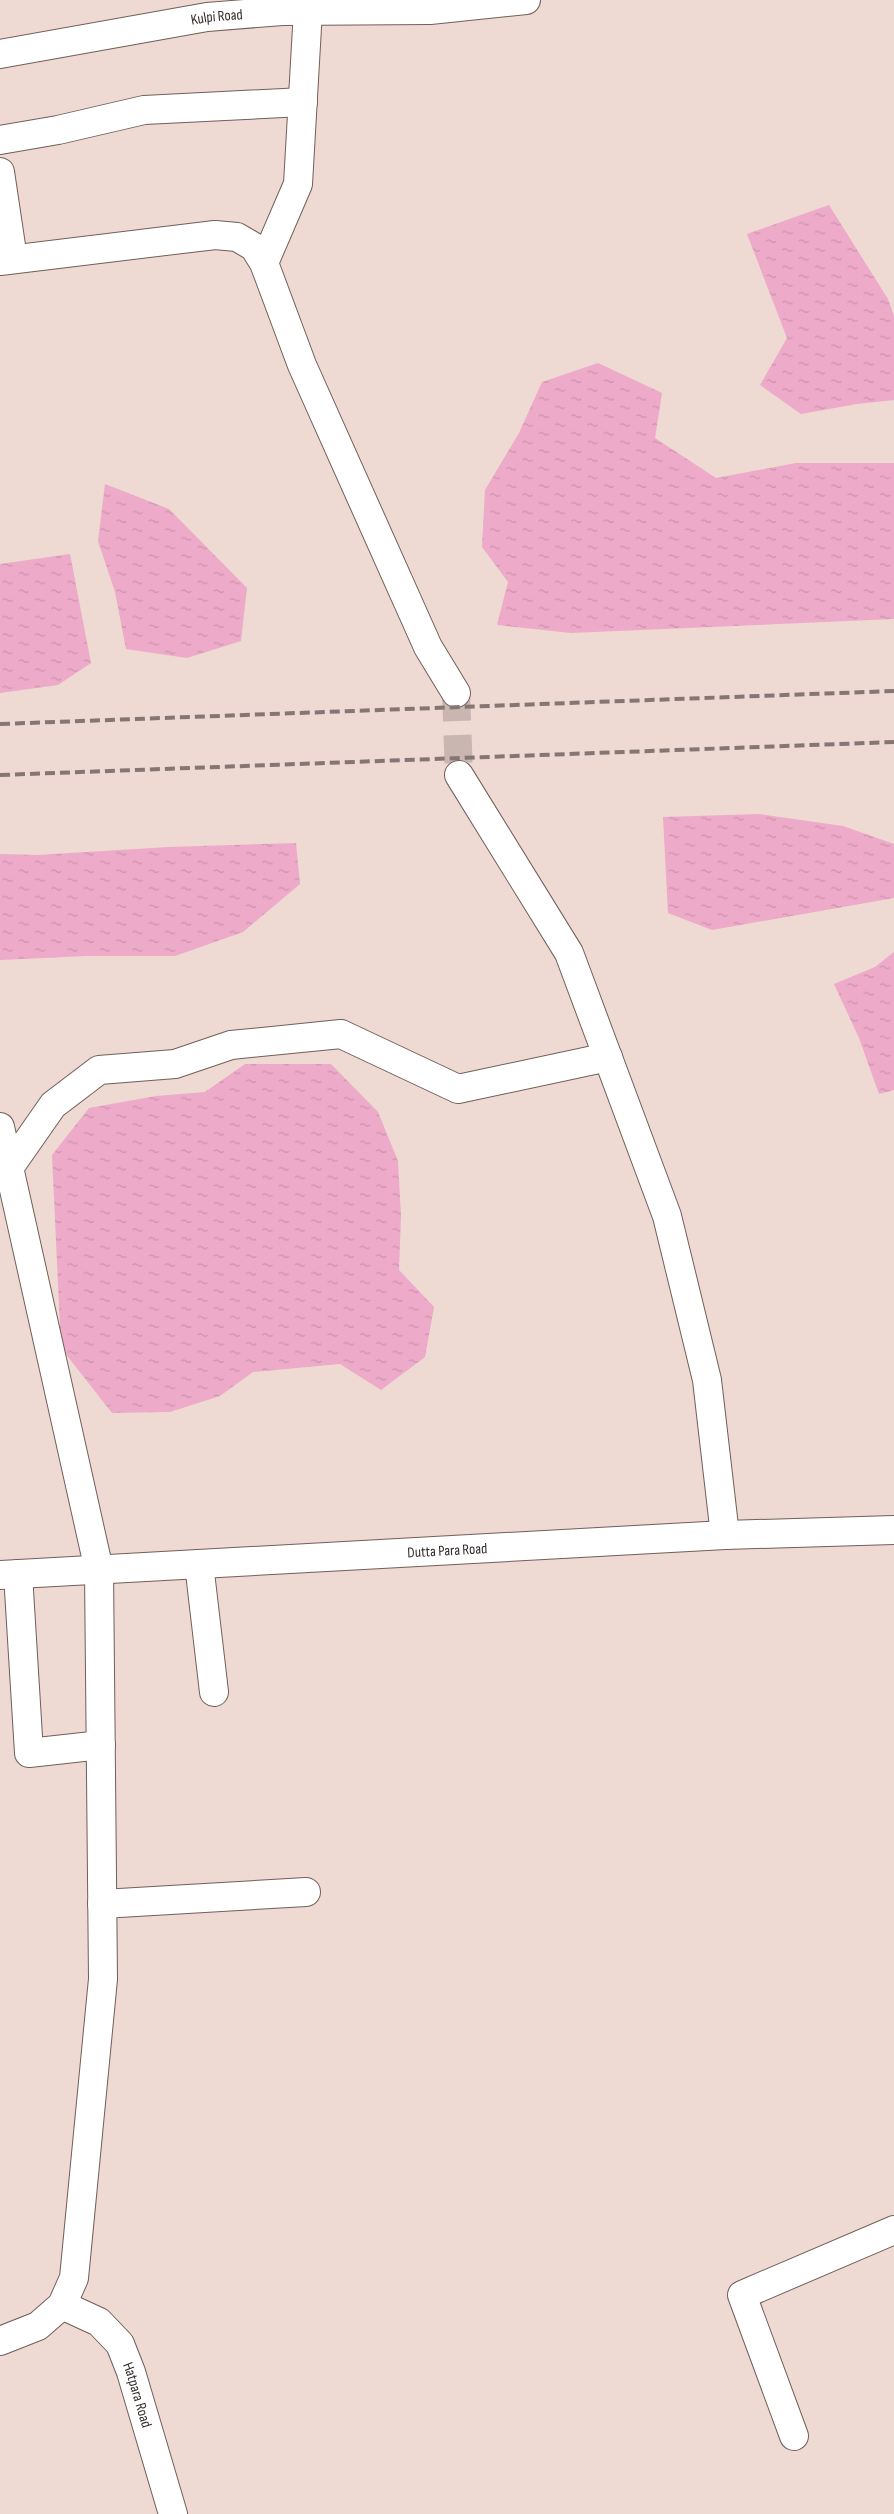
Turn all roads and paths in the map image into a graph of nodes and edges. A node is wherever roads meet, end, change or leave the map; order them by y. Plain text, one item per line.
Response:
1 (526, 0) edge
2 (306, 5) edge
3 (0, 54) edge
4 (303, 102) junction
5 (0, 140) edge
6 (0, 172) edge
7 (6, 260) edge
8 (264, 263) junction
9 (456, 693) tunnel mouth
10 (459, 775) tunnel mouth
11 (608, 1057) junction
12 (0, 1127) edge
13 (9, 1168) junction
14 (894, 1530) edge
15 (725, 1535) junction
16 (199, 1564) junction
17 (100, 1570) junction
18 (9, 1575) edge
19 (214, 1692) dead end
20 (101, 1745) junction
21 (306, 1892) dead end
22 (102, 1904) junction
23 (894, 2230) edge
24 (62, 2305) junction
25 (0, 2341) edge
26 (794, 2436) dead end
27 (173, 2514) edge

1 - 2 street, Kulpi Road
2 - 3 street, Kulpi Road
2 - 4 street
4 - 5 street
4 - 8 street
6 - 7 street
7 - 8 street
8 - 9 street
10 - 11 street
11 - 13 street
11 - 15 street
12 - 13 street
13 - 17 street
14 - 15 street, Dutta Para Road
15 - 16 street, Dutta Para Road
16 - 17 street, Dutta Para Road
16 - 19 street
17 - 18 street, Dutta Para Road
17 - 20 street
18 - 20 street
20 - 22 street
21 - 22 street
22 - 24 street
23 - 26 street
24 - 25 street
24 - 27 street, Hatpara Road

